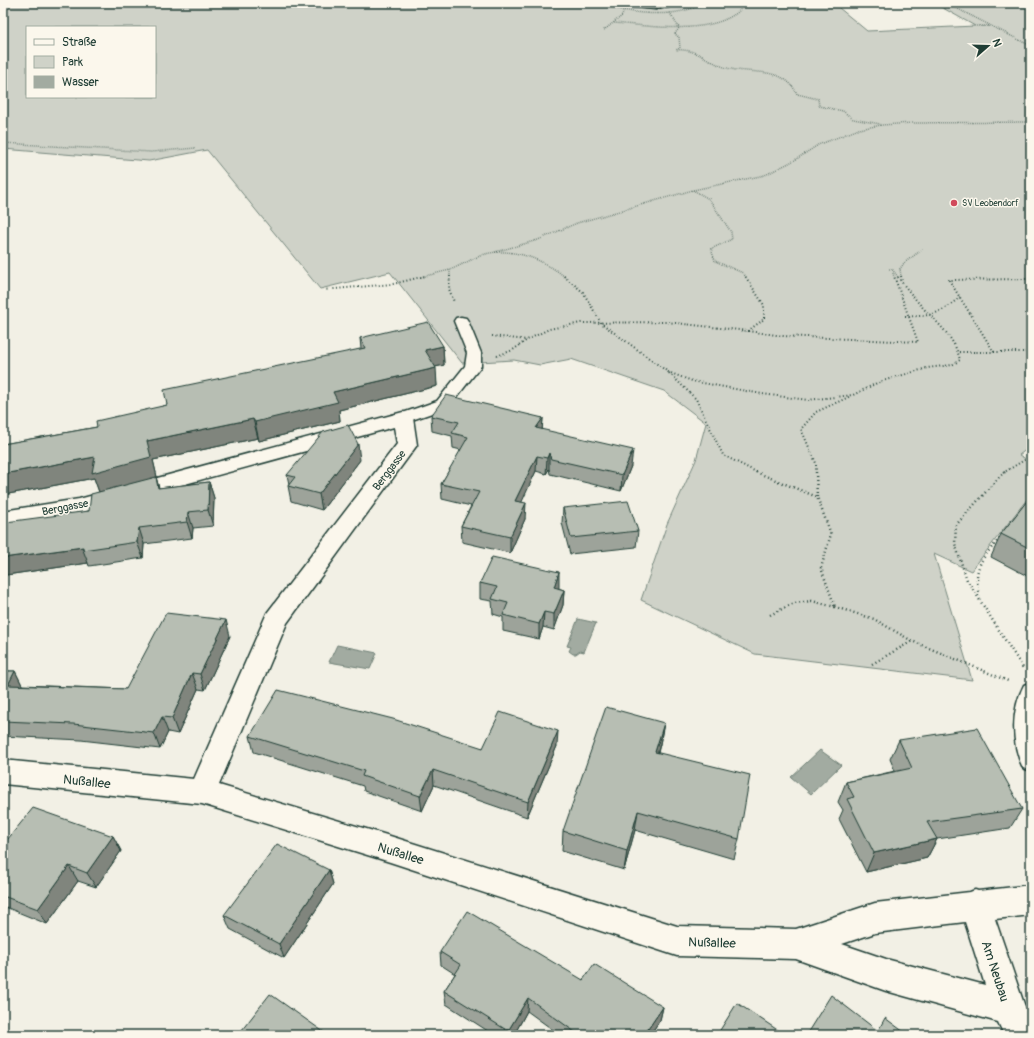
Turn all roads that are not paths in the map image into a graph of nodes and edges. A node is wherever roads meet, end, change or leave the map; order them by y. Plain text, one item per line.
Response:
1 (464, 327) road end
2 (403, 418) junction
3 (3, 518) edge
4 (1031, 691) edge
5 (1031, 761) edge
6 (3, 772) edge
7 (202, 792) junction
8 (1031, 900) edge
9 (975, 905) junction
10 (796, 944) junction
11 (1015, 1022) edge

1 - 2 lane
2 - 3 street, Berggasse
2 - 7 street, Berggasse
4 - 5 lane
6 - 7 street, Nußallee
7 - 10 street, Nußallee
8 - 9 street, Nußallee
9 - 10 street, Nußallee
9 - 11 street, Am Neubau
10 - 11 street, Nußallee

